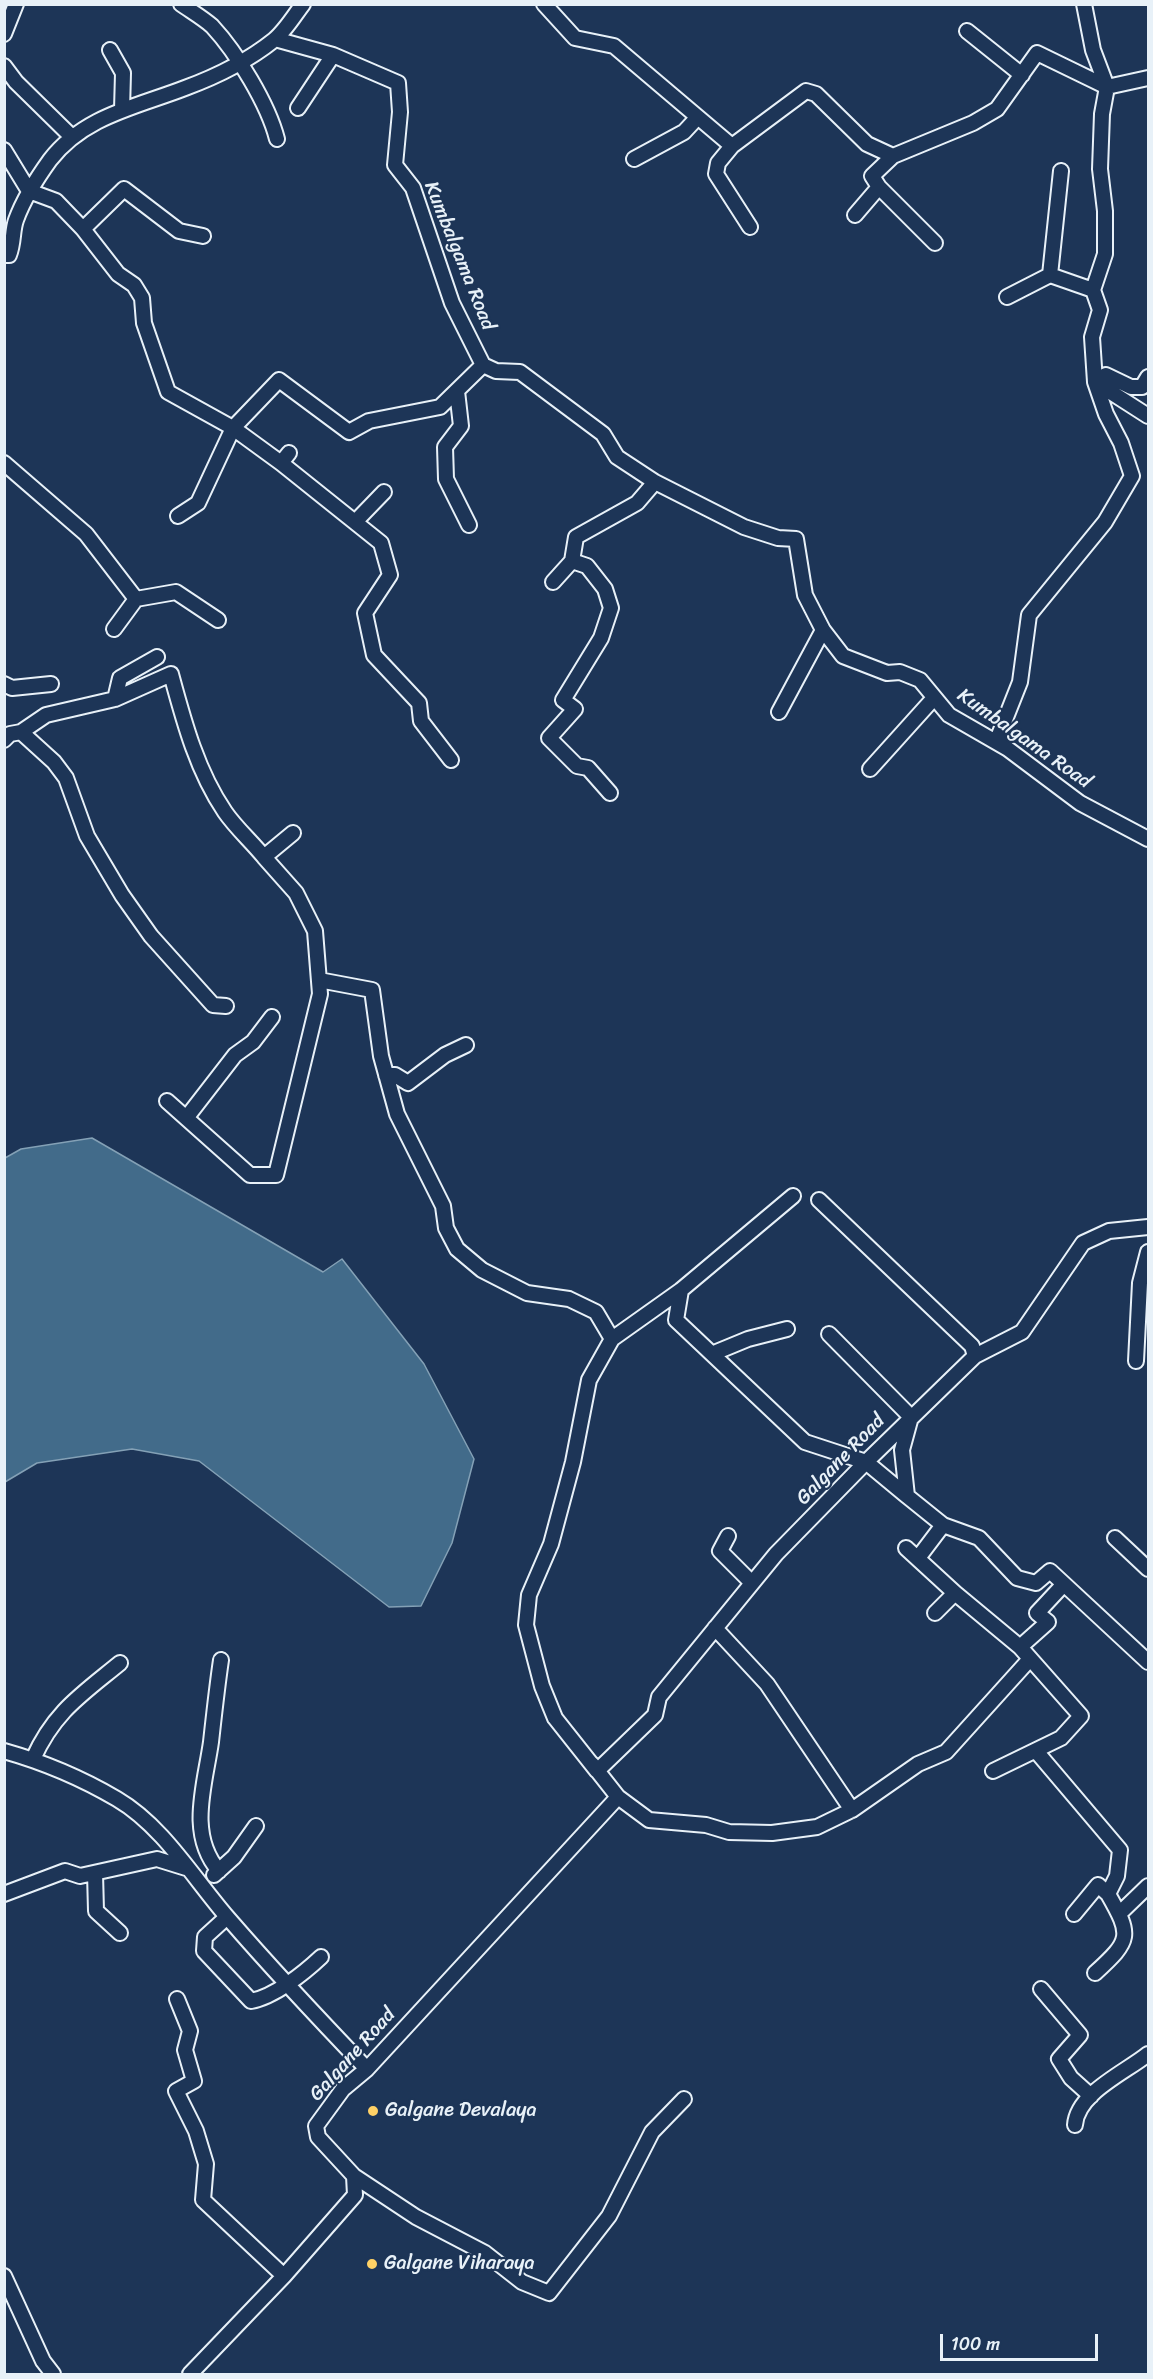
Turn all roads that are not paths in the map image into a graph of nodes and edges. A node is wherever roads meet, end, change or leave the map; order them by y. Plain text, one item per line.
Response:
1 (16, 4) edge
2 (303, 4) edge
3 (544, 4) edge
4 (1084, 4) edge
5 (187, 6) edge
6 (967, 31) dead end
7 (4, 34) edge
8 (275, 39) junction
9 (110, 50) dead end
10 (333, 55) junction
11 (238, 63) junction
12 (4, 66) edge
13 (1022, 75) junction
14 (1149, 78) edge
15 (1107, 87) junction
16 (298, 108) dead end
17 (122, 110) junction
18 (697, 118) junction
19 (72, 137) junction
20 (277, 139) dead end
21 (732, 146) junction
22 (4, 150) edge
23 (892, 156) junction
24 (634, 159) dead end
25 (1061, 171) dead end
26 (879, 187) junction
27 (29, 191) junction
28 (855, 215) dead end
29 (750, 227) dead end
30 (83, 229) junction
31 (203, 237) dead end
32 (935, 243) dead end
33 (4, 255) edge
34 (1050, 275) junction
35 (1093, 290) junction
36 (1007, 297) dead end
37 (483, 365) junction
38 (1149, 377) edge
39 (1095, 382) junction
40 (457, 391) junction
41 (1149, 416) edge
42 (233, 428) junction
43 (4, 463) edge
44 (656, 482) junction
45 (384, 492) dead end
46 (178, 516) dead end
47 (355, 522) junction
48 (469, 525) dead end
49 (572, 561) junction
50 (553, 582) dead end
51 (136, 599) junction
52 (218, 620) dead end
53 (114, 629) dead end
54 (823, 630) junction
55 (157, 657) dead end
56 (4, 684) edge
57 (51, 684) dead end
58 (934, 698) junction
59 (115, 699) junction
60 (779, 712) dead end
61 (21, 732) junction
62 (4, 740) edge
63 (1008, 749) junction
64 (450, 760) dead end
65 (870, 769) dead end
66 (610, 793) dead end
67 (293, 834) dead end
68 (1149, 839) edge
69 (264, 857) junction
70 (319, 980) junction
71 (226, 1006) dead end
72 (272, 1017) dead end
73 (466, 1045) dead end
74 (386, 1075) junction
75 (167, 1101) dead end
76 (187, 1117) junction
77 (793, 1196) dead end
78 (819, 1200) dead end
79 (1149, 1227) edge
80 (1149, 1252) edge
81 (681, 1290) junction
82 (787, 1329) dead end
83 (830, 1334) dead end
84 (612, 1339) junction
85 (714, 1353) junction
86 (975, 1356) junction
87 (1136, 1361) dead end
88 (911, 1417) junction
89 (866, 1462) junction
90 (907, 1496) junction
91 (943, 1525) junction
92 (728, 1536) dead end
93 (1114, 1538) dead end
94 (906, 1548) dead end
95 (918, 1558) junction
96 (1149, 1569) edge
97 (752, 1583) junction
98 (1064, 1584) junction
99 (955, 1593) junction
100 (935, 1613) dead end
101 (716, 1628) junction
102 (1020, 1647) junction
103 (534, 1652) dead end
104 (220, 1659) dead end
105 (1030, 1659) junction
106 (1149, 1662) edge
107 (120, 1663) dead end
108 (4, 1751) edge
109 (1036, 1751) junction
110 (33, 1759) junction
111 (597, 1771) junction
112 (993, 1771) dead end
113 (618, 1797) junction
114 (852, 1810) junction
115 (256, 1826) dead end
116 (186, 1868) junction
117 (219, 1871) junction
118 (95, 1872) junction
119 (203, 1884) junction
120 (1149, 1886) edge
121 (4, 1894) edge
122 (1108, 1894) junction
123 (1074, 1914) dead end
124 (1119, 1914) junction
125 (227, 1917) junction
126 (120, 1933) dead end
127 (321, 1957) dead end
128 (1095, 1973) dead end
129 (287, 1982) junction
130 (1041, 1989) dead end
131 (177, 1999) dead end
132 (1149, 2055) edge
133 (368, 2068) junction
134 (1091, 2096) junction
135 (684, 2099) dead end
136 (1075, 2125) dead end
137 (354, 2176) junction
138 (4, 2276) edge
139 (284, 2276) junction
140 (53, 2374) edge
141 (190, 2374) edge

1 - 7 street
2 - 8 street
3 - 18 street
4 - 15 street
5 - 11 street
6 - 13 street
8 - 10 street, Kumbalgama Road
8 - 11 street
9 - 17 street
10 - 16 street
10 - 37 street, Kumbalgama Road
11 - 17 street
11 - 20 street
12 - 19 street
13 - 15 street
13 - 23 street
14 - 15 street
15 - 35 street
17 - 19 street
18 - 21 street
18 - 24 street
19 - 27 street
21 - 23 street
21 - 29 street
22 - 27 street
23 - 26 street
25 - 34 street
26 - 28 street
26 - 32 street
27 - 30 street
27 - 33 street
30 - 31 street
30 - 42 street
34 - 35 street
34 - 36 street
35 - 39 street
37 - 40 street
37 - 44 street, Kumbalgama Road
38 - 39 street
39 - 41 street
39 - 63 street
40 - 42 street
40 - 48 street
42 - 46 street
42 - 47 street
43 - 51 street
44 - 49 street
44 - 54 street, Kumbalgama Road
45 - 47 street
47 - 64 street
49 - 50 street
49 - 66 street
51 - 52 street
51 - 53 street
54 - 58 street, Kumbalgama Road
54 - 60 street
55 - 59 street
56 - 57 street
58 - 63 street, Kumbalgama Road
58 - 65 street
59 - 61 street
59 - 69 street
61 - 62 street
61 - 71 street
63 - 68 street, Kumbalgama Road
67 - 69 street
69 - 70 street
70 - 74 street
70 - 76 street
72 - 76 street
73 - 74 street
74 - 84 street
75 - 76 street
77 - 81 street
78 - 86 street
79 - 86 street, Galgane Road
80 - 87 street
81 - 84 street
81 - 85 street
82 - 85 street
83 - 88 street
84 - 111 street
85 - 89 street
86 - 88 street, Galgane Road
88 - 89 street, Galgane Road
88 - 90 street
89 - 90 street
89 - 97 street, Galgane Road
90 - 91 street
91 - 95 street
91 - 98 street
92 - 97 street
93 - 96 street
94 - 95 street
95 - 99 street
97 - 101 street, Galgane Road
98 - 102 street
98 - 106 street
99 - 100 street
99 - 102 street
101 - 111 street, Galgane Road
101 - 114 street
102 - 105 street
103 - 111 street
104 - 117 street
105 - 109 street
105 - 114 street
107 - 110 street
108 - 110 street
109 - 112 street
109 - 122 street
110 - 116 street
111 - 113 street
113 - 114 street
113 - 133 street, Galgane Road
115 - 117 street
116 - 118 street
116 - 119 street
117 - 119 street
118 - 121 street
118 - 126 street
119 - 125 street
120 - 124 street
122 - 123 street
122 - 124 street
124 - 128 street
125 - 129 street
125 - 129 street
127 - 129 street
129 - 133 street
130 - 134 street
131 - 139 street
132 - 134 street
133 - 137 street, Galgane Road
134 - 136 street
135 - 137 street, Galgane Road
137 - 139 street
138 - 140 street
139 - 141 street

